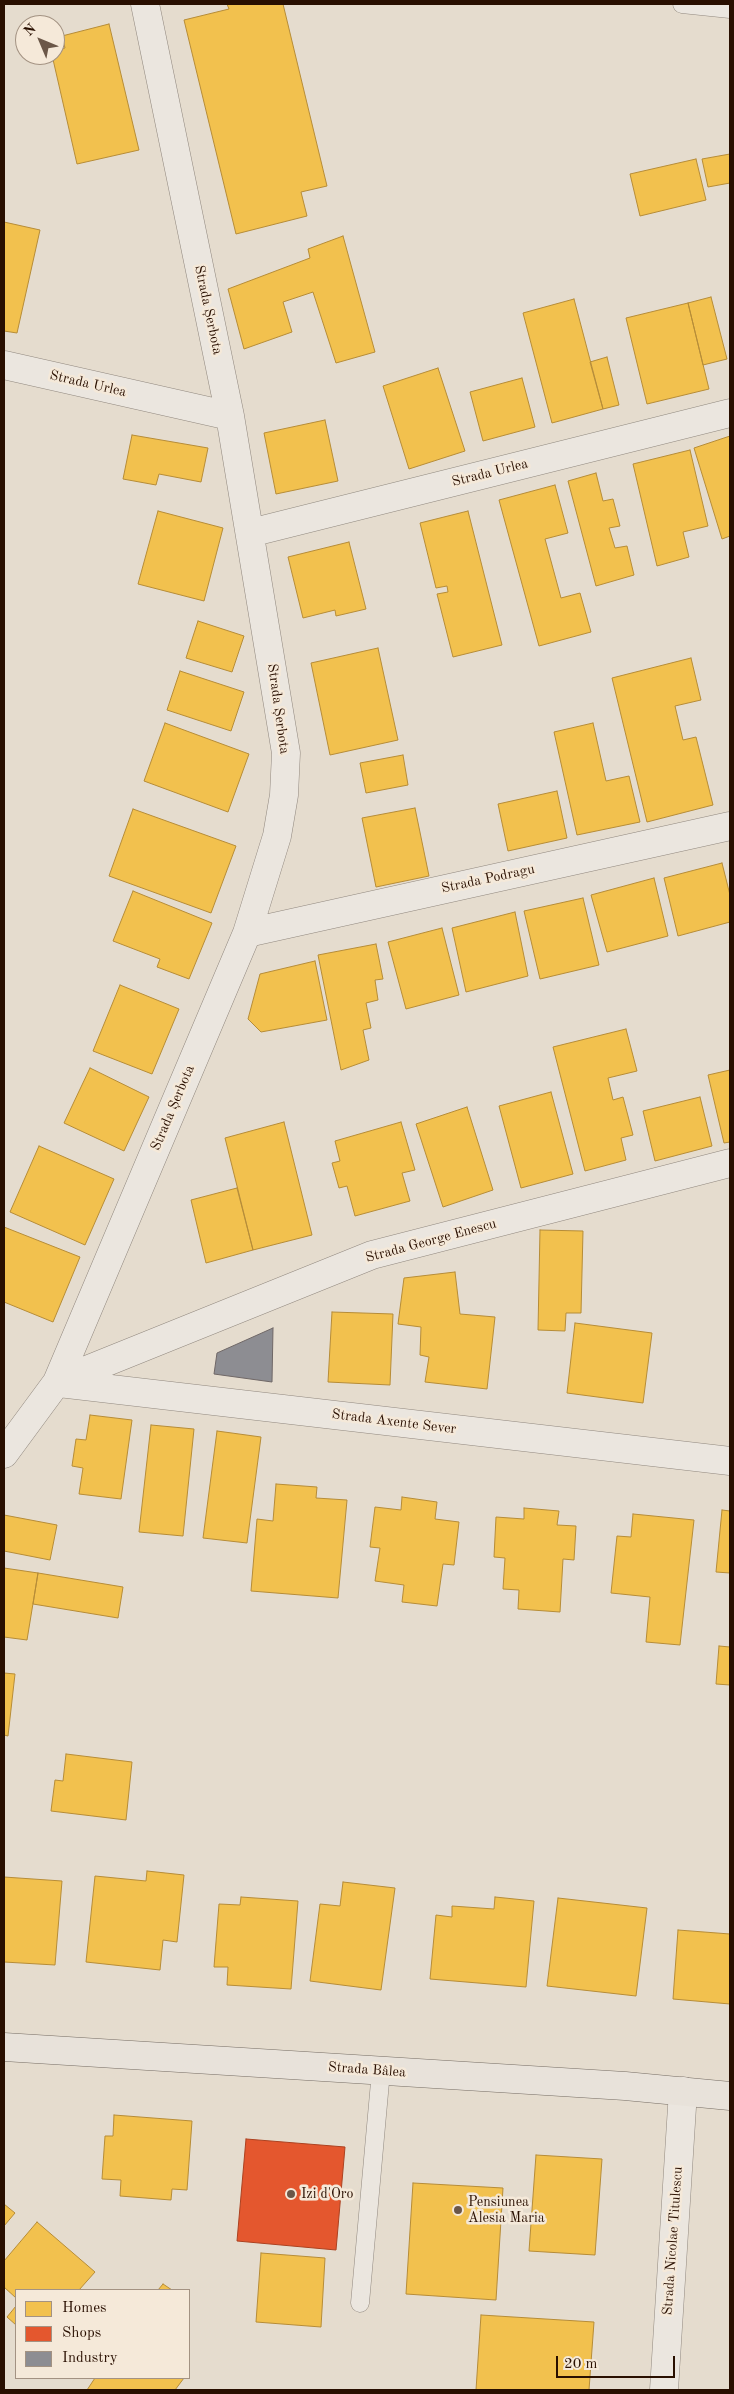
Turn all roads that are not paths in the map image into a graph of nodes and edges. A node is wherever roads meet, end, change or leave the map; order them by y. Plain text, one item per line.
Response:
1 (145, 4) edge
2 (682, 4) edge
3 (730, 9) edge
4 (4, 365) edge
5 (730, 413) edge
6 (230, 416) junction
7 (250, 533) junction
8 (730, 826) edge
9 (247, 933) junction
10 (730, 1164) edge
11 (58, 1382) junction
12 (4, 1454) edge
13 (730, 1461) edge
14 (4, 2047) edge
15 (381, 2071) junction
16 (683, 2091) junction
17 (730, 2096) edge
18 (360, 2303) dead end
19 (664, 2390) edge

1 - 6 street, Strada Șerbota
2 - 3 lane
4 - 6 street, Strada Urlea
5 - 7 street, Strada Urlea
6 - 7 street, Strada Șerbota
7 - 9 street, Strada Șerbota
8 - 9 street, Strada Podragu
9 - 11 street, Strada Șerbota
10 - 11 street, Strada George Enescu
11 - 12 street, Strada Șerbota
11 - 13 street, Strada Axente Sever
14 - 15 main road, Strada Bâlea
15 - 16 main road, Strada Bâlea
15 - 18 lane
16 - 17 main road, Strada Bâlea
16 - 19 street, Strada Nicolae Titulescu

